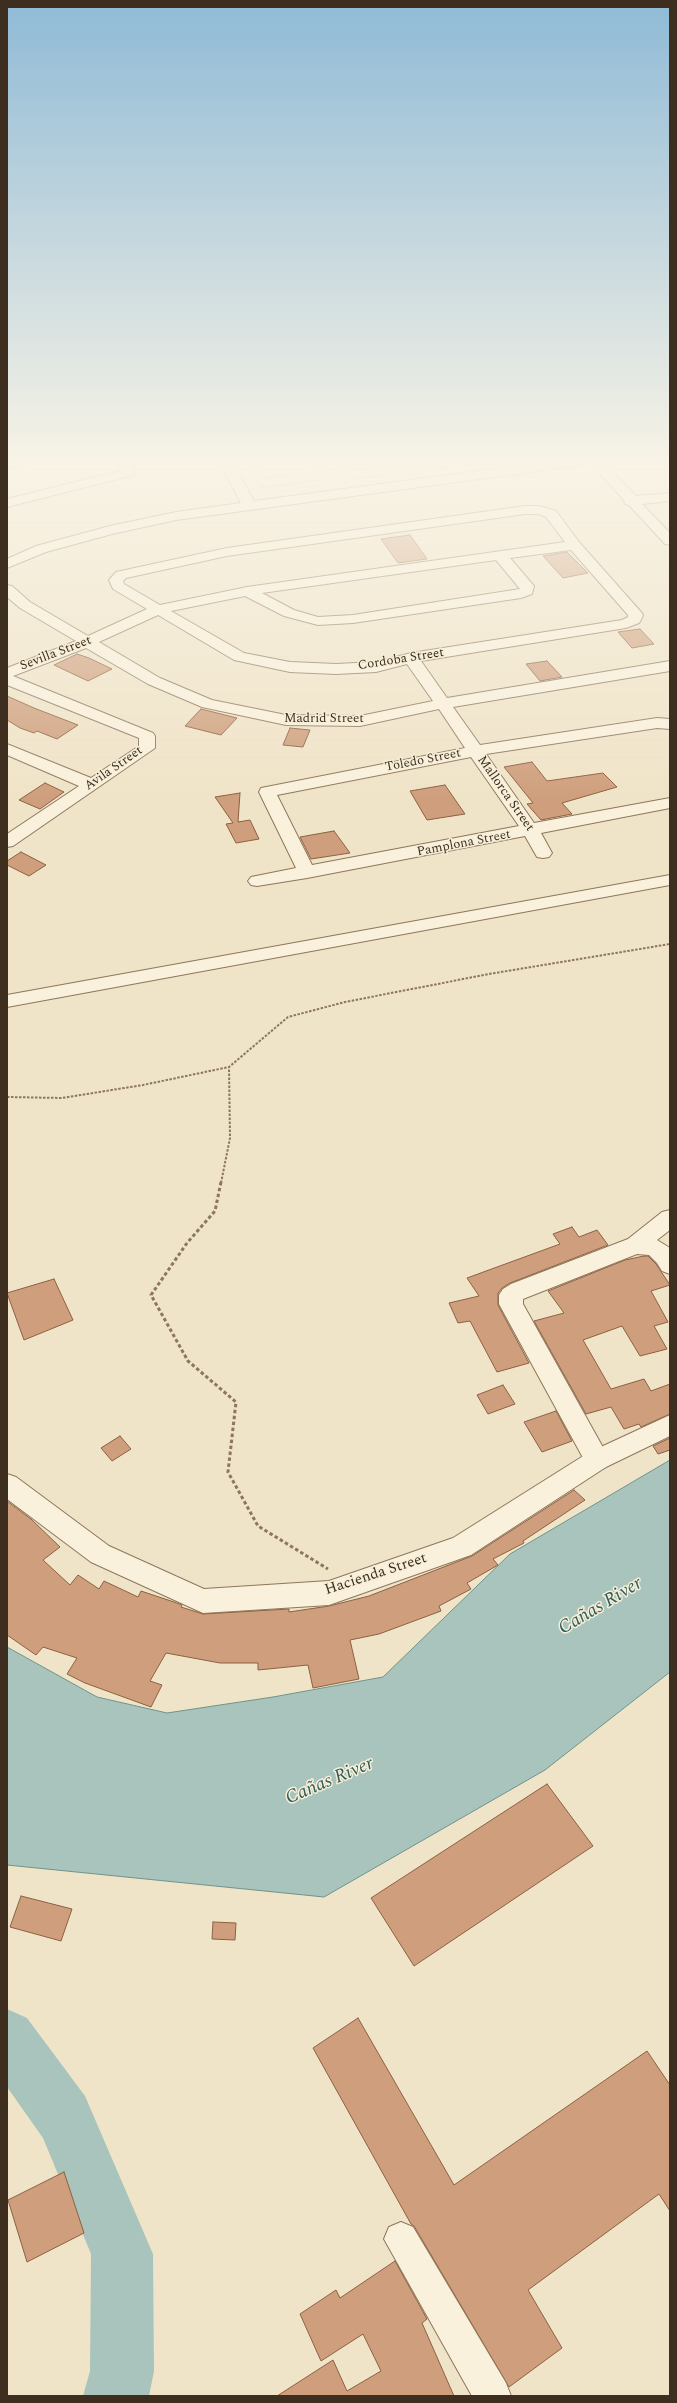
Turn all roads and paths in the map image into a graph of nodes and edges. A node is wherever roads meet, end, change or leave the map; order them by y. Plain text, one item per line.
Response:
1 (130, 573) edge
2 (377, 573) edge
3 (515, 573) edge
4 (599, 573) edge
5 (7, 589) edge
6 (247, 591) junction
7 (7, 599) edge
8 (25, 605) junction
9 (160, 609) junction
10 (86, 642) junction
11 (411, 658) junction
12 (670, 666) edge
13 (7, 673) edge
14 (7, 679) edge
15 (442, 704) junction
16 (670, 724) edge
17 (7, 749) edge
18 (475, 751) junction
19 (92, 785) junction
20 (670, 803) edge
21 (7, 824) edge
22 (23, 831) junction
23 (531, 831) junction
24 (7, 842) edge
25 (543, 853) dead end
26 (307, 873) junction
27 (257, 881) dead end
28 (668, 884) edge
29 (670, 944) edge
30 (7, 1001) edge
31 (229, 1067) junction
32 (7, 1097) edge
33 (670, 1218) edge
34 (636, 1245) junction
35 (670, 1265) edge
36 (670, 1425) edge
37 (597, 1460) junction
38 (7, 1485) edge
39 (353, 1585) junction
40 (402, 2239) dead end
41 (492, 2396) edge

1 - 9 street, Cordoba Street
2 - 6 street, Sevilla Street
3 - 6 street
4 - 11 street, Cordoba Street
5 - 8 street, Madrid Street
6 - 9 street, Sevilla Street
7 - 8 street, Madrid Street
8 - 10 street, Madrid Street
9 - 10 street, Sevilla Street
9 - 11 street, Cordoba Street
10 - 13 street, Sevilla Street
10 - 15 street, Madrid Street
11 - 15 street, Mallorca Street
12 - 15 street, Madrid Street
14 - 19 street, Avila Street
15 - 18 street, Mallorca Street
16 - 18 street, Toledo Street
17 - 19 street
18 - 23 street, Mallorca Street
18 - 26 street, Toledo Street
19 - 22 street, Avila Street
20 - 23 street, Pamplona Street
21 - 22 street
22 - 24 street, Avila Street
23 - 25 street, Mallorca Street
23 - 26 street, Pamplona Street
26 - 27 street, Pamplona Street
28 - 30 street
29 - 31 path
31 - 32 path
31 - 39 path
33 - 34 street
34 - 35 street
34 - 37 street
36 - 37 street, Hacienda Street
37 - 39 street, Hacienda Street
38 - 39 street, Hacienda Street
40 - 41 street

